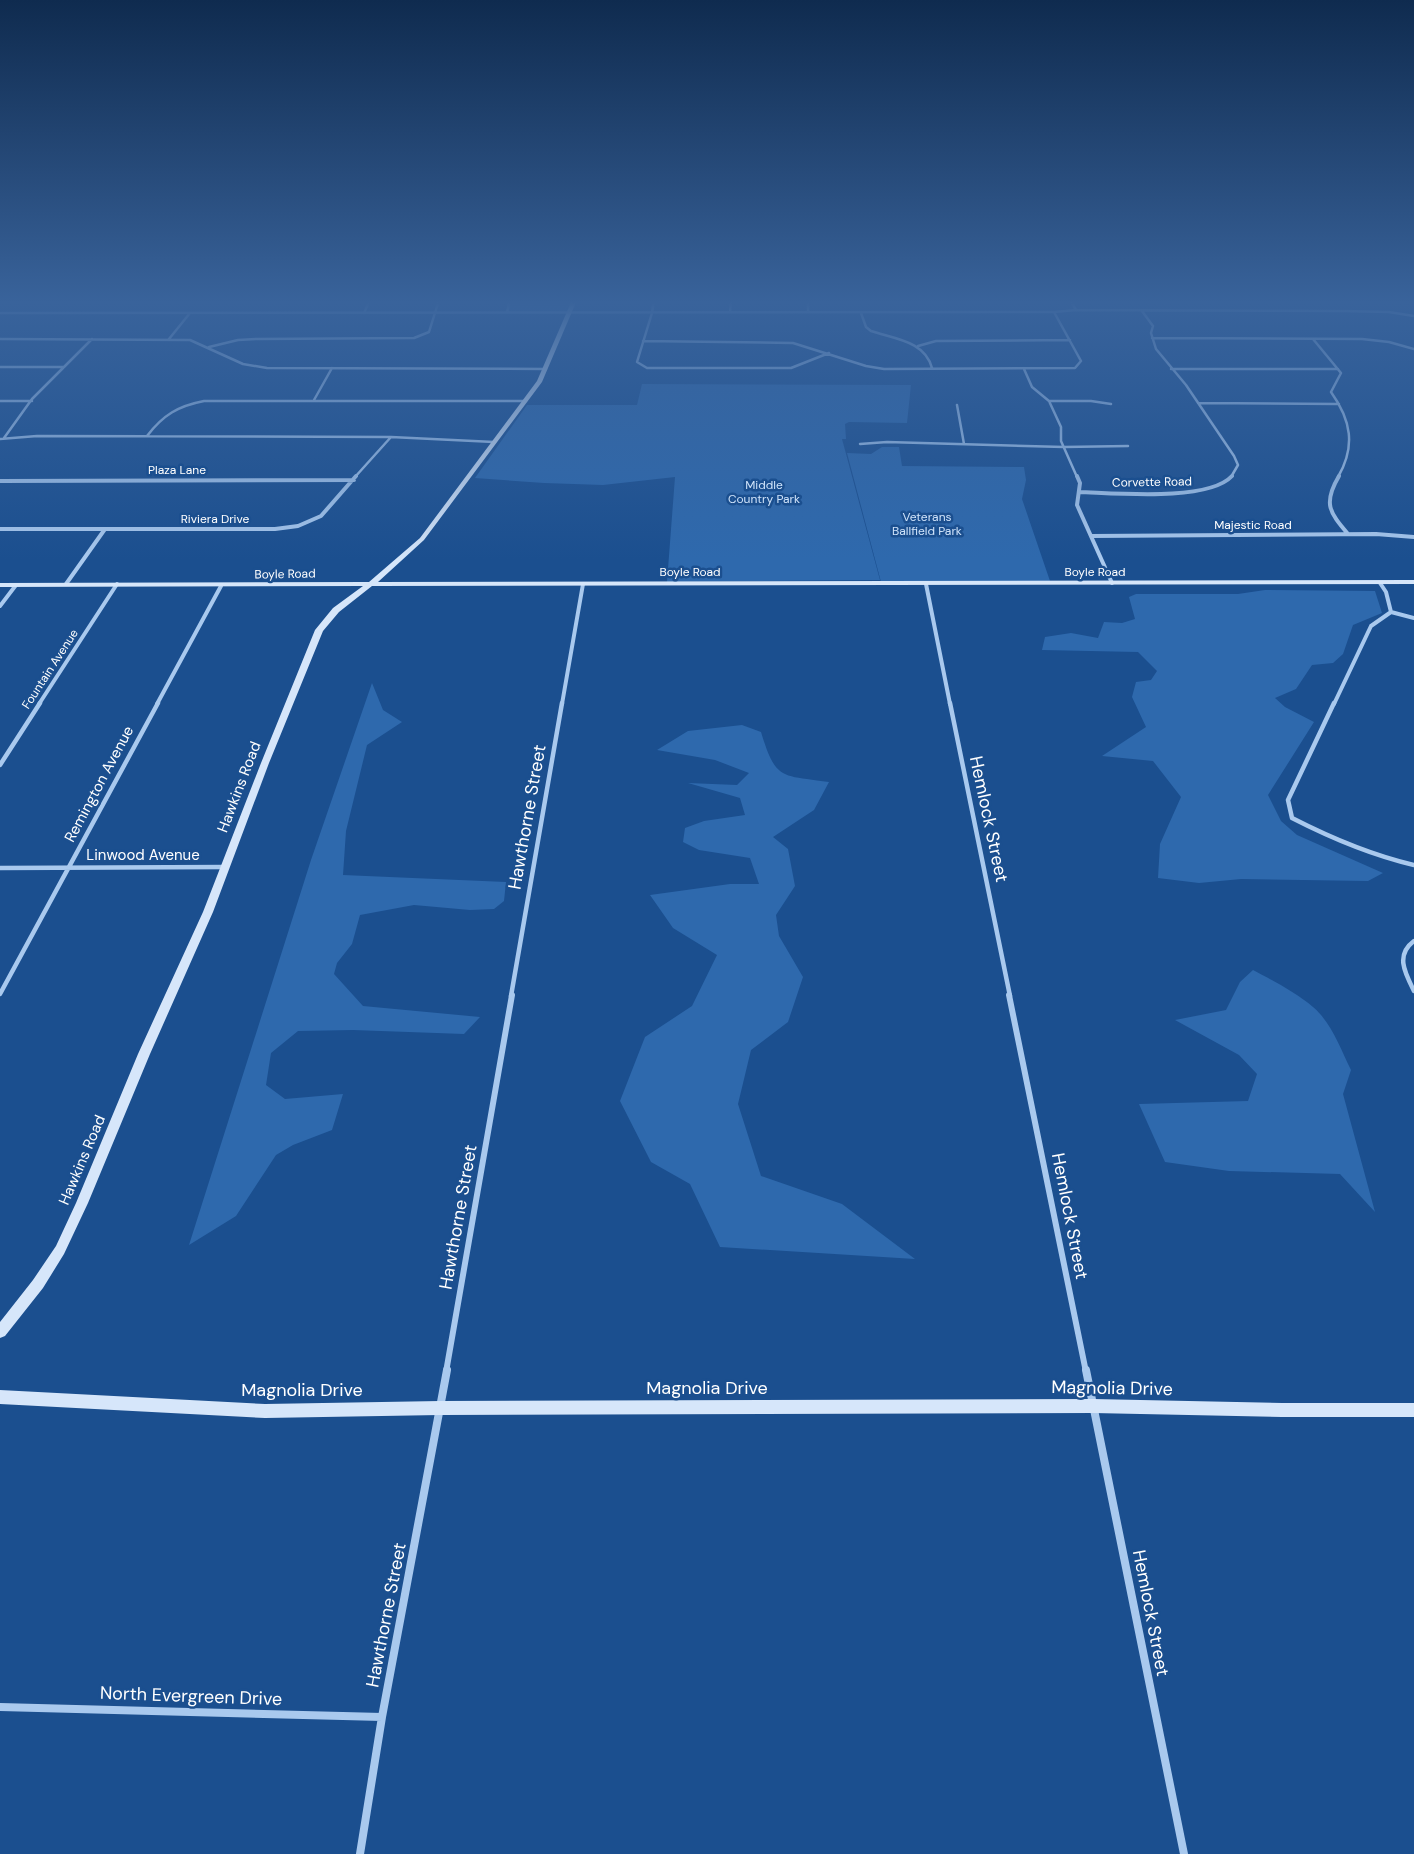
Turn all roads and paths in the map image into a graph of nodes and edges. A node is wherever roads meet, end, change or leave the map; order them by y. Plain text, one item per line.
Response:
1 (45, 387) edge
2 (322, 387) edge
3 (535, 387) edge
4 (1032, 387) edge
5 (1187, 387) edge
6 (1332, 387) edge
7 (32, 400) junction
8 (314, 400) junction
9 (0, 401) edge
10 (526, 401) junction
11 (1049, 401) junction
12 (1198, 403) junction
13 (1111, 404) dead end
14 (1339, 404) junction
15 (957, 405) dead end
16 (147, 436) junction
17 (391, 437) junction
18 (2, 438) edge
19 (494, 442) junction
20 (860, 444) dead end
21 (964, 444) junction
22 (1128, 446) dead end
23 (1064, 447) junction
24 (355, 480) junction
25 (0, 481) edge
26 (1079, 492) junction
27 (0, 529) edge
28 (105, 529) junction
29 (1348, 534) junction
30 (1092, 536) junction
31 (1414, 537) edge
32 (391, 566) junction
33 (1414, 582) edge
34 (1112, 583) junction
35 (1380, 583) junction
36 (66, 584) junction
37 (117, 584) junction
38 (328, 584) junction
39 (371, 584) junction
40 (398, 584) junction
41 (583, 584) junction
42 (926, 584) junction
43 (0, 585) edge
44 (16, 585) junction
45 (221, 586) junction
46 (342, 605) junction
47 (0, 606) edge
48 (1391, 612) junction
49 (1414, 618) edge
50 (0, 765) edge
51 (1414, 865) edge
52 (225, 867) junction
53 (0, 868) edge
54 (68, 868) junction
55 (1414, 941) edge
56 (1414, 990) edge
57 (0, 994) edge
58 (0, 1332) edge
59 (3, 1395) edge
60 (1094, 1406) junction
61 (440, 1408) junction
62 (1414, 1410) edge
63 (0, 1707) edge
64 (382, 1717) junction
65 (360, 1854) edge
66 (1184, 1854) edge

1 - 7 street
2 - 8 street
3 - 10 street, Hawkins Road
4 - 11 street
5 - 12 street, Corvette Road
6 - 14 street
7 - 9 street
7 - 18 street
8 - 10 street
8 - 16 street
10 - 19 street, Hawkins Road
11 - 13 street
11 - 23 street
12 - 14 street
12 - 26 street, Corvette Road
14 - 29 street
15 - 21 street
16 - 17 street
16 - 18 street
17 - 19 street
17 - 24 street, Riviera Drive
19 - 32 street, Hawkins Road
20 - 21 street
21 - 23 street
22 - 23 street
23 - 26 street
24 - 25 street, Plaza Lane
24 - 28 street, Riviera Drive
26 - 30 street
27 - 28 street, Riviera Drive
28 - 36 street
29 - 30 street, Majestic Road
29 - 31 street, Majestic Road
30 - 34 street
32 - 39 street, Hawkins Road
32 - 40 street
33 - 35 street, Boyle Road
34 - 35 street, Boyle Road
34 - 42 street, Boyle Road
35 - 48 street
36 - 37 street, Boyle Road
36 - 44 street, Boyle Road
37 - 45 street, Boyle Road
37 - 50 street, Fountain Avenue
38 - 39 street, Boyle Road
38 - 45 street, Boyle Road
38 - 46 street
39 - 40 street, Boyle Road
39 - 46 street, Hawkins Road
40 - 41 street, Boyle Road
40 - 46 street
41 - 42 street, Boyle Road
41 - 61 street, Hawthorne Street
42 - 60 street, Hemlock Street
43 - 44 street, Boyle Road
44 - 47 street
45 - 54 street, Remington Avenue
46 - 52 street, Hawkins Road
48 - 49 street
48 - 51 street
52 - 54 street, Linwood Avenue
52 - 58 street, Hawkins Road
53 - 54 street, Linwood Avenue
54 - 57 street, Remington Avenue
55 - 56 street
59 - 61 street, Magnolia Drive
60 - 61 street, Magnolia Drive
60 - 62 street, Magnolia Drive
60 - 66 street, Hemlock Street
61 - 64 street, Hawthorne Street
63 - 64 street, North Evergreen Drive
64 - 65 street, Hawthorne Street

